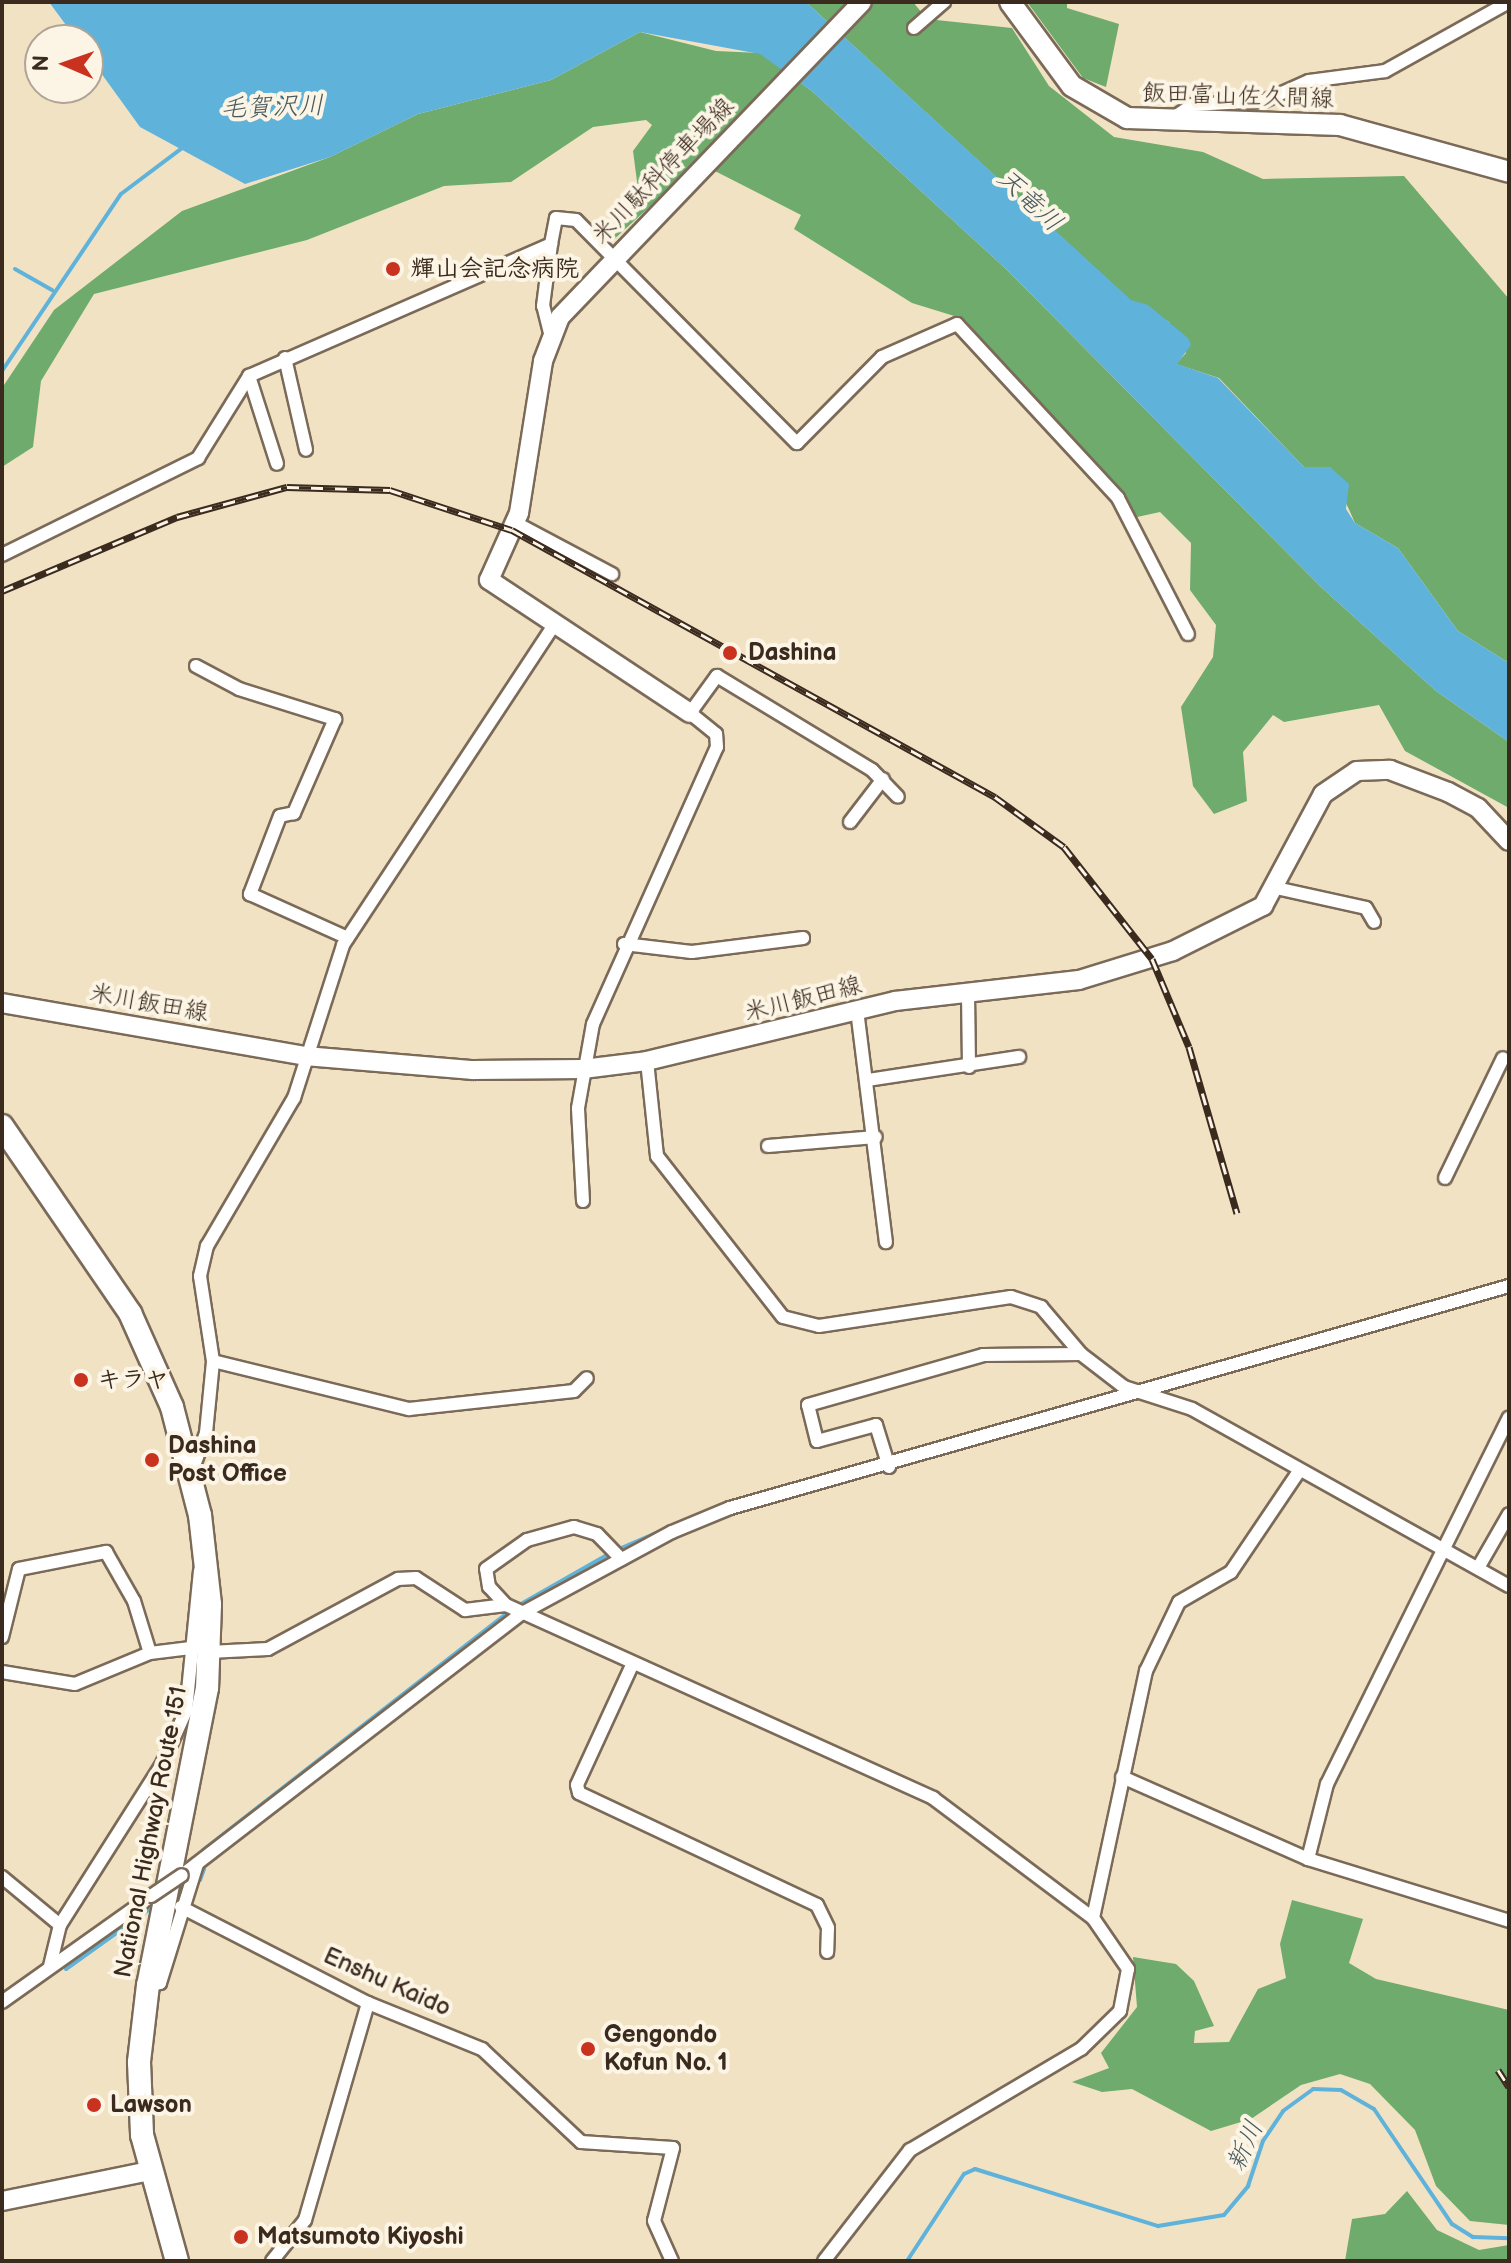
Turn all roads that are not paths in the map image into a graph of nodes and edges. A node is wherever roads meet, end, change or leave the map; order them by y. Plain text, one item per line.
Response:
1 (862, 2) edge
2 (944, 2) edge
3 (1010, 2) edge
4 (1496, 2) edge
5 (1509, 2) edge
6 (1483, 21) junction
7 (914, 28) dead end
8 (1173, 118) junction
9 (1509, 172) edge
10 (551, 244) junction
11 (613, 256) junction
12 (551, 337) junction
13 (285, 358) junction
14 (249, 376) junction
15 (306, 450) dead end
16 (277, 464) dead end
17 (516, 523) junction
18 (2, 555) edge
19 (612, 574) dead end
20 (555, 623) junction
21 (1188, 634) dead end
22 (196, 666) dead end
23 (690, 713) junction
24 (883, 779) junction
25 (898, 797) dead end
26 (850, 822) dead end
27 (1509, 841) edge
28 (1276, 888) junction
29 (1374, 922) dead end
30 (348, 938) junction
31 (803, 938) dead end
32 (624, 944) junction
33 (968, 994) junction
34 (2, 1003) edge
35 (857, 1010) junction
36 (305, 1056) junction
37 (1019, 1057) dead end
38 (1503, 1058) dead end
39 (647, 1061) junction
40 (969, 1067) junction
41 (583, 1069) junction
42 (868, 1080) junction
43 (2, 1126) edge
44 (876, 1137) junction
45 (768, 1146) dead end
46 (1445, 1178) dead end
47 (583, 1201) dead end
48 (886, 1242) dead end
49 (1509, 1286) edge
50 (1081, 1354) junction
51 (213, 1361) junction
52 (587, 1378) dead end
53 (1148, 1392) junction
54 (1509, 1418) edge
55 (889, 1467) junction
56 (192, 1471) junction
57 (1299, 1471) junction
58 (1509, 1514) edge
59 (1443, 1549) junction
60 (621, 1559) junction
61 (1478, 1568) junction
62 (1509, 1586) edge
63 (506, 1605) junction
64 (524, 1612) junction
65 (2, 1637) edge
66 (204, 1649) junction
67 (150, 1653) junction
68 (633, 1663) junction
69 (2, 1672) edge
70 (1122, 1777) junction
71 (1308, 1859) junction
72 (197, 1864) junction
73 (2, 1877) edge
74 (181, 1907) junction
75 (1093, 1918) junction
76 (1509, 1921) edge
77 (60, 1925) junction
78 (827, 1952) dead end
79 (50, 1966) junction
80 (148, 1985) junction
81 (2, 2002) edge
82 (368, 2003) junction
83 (150, 2171) junction
84 (2, 2201) edge
85 (177, 2261) edge
86 (272, 2261) edge
87 (672, 2261) edge
88 (824, 2261) edge

1 - 11 main road, 米川駄科停車場線
2 - 7 street
3 - 8 main road, 飯田富山佐久間線
4 - 6 street
5 - 6 street
6 - 8 street
8 - 9 main road, 飯田富山佐久間線
10 - 11 street
10 - 12 street
10 - 13 street
11 - 12 main road, 米川駄科停車場線
11 - 21 street
12 - 17 main road, 米川駄科停車場線
13 - 14 street
13 - 15 street
14 - 16 street
14 - 18 street
17 - 19 street
17 - 20 main road, 米川駄科停車場線
20 - 23 main road, 米川駄科停車場線
20 - 30 street
22 - 30 street
23 - 24 street
23 - 32 street
24 - 25 street
24 - 26 street
27 - 28 main road, 米川飯田線
28 - 29 street
28 - 33 main road, 米川飯田線
30 - 36 street
31 - 32 street
32 - 41 street
33 - 35 main road, 米川飯田線
33 - 40 street
34 - 36 main road, 米川飯田線
35 - 39 main road, 米川飯田線
35 - 42 street
36 - 41 main road, 米川飯田線
36 - 51 street
37 - 40 street
38 - 46 street
39 - 41 main road, 米川飯田線
39 - 50 street
40 - 42 street
41 - 47 street
42 - 44 street
43 - 56 highway, National Highway Route 151
44 - 45 street
44 - 48 street
49 - 53 street
50 - 53 street
50 - 55 street
51 - 52 street
51 - 56 street
53 - 55 street
53 - 57 street
54 - 59 street
55 - 60 street
56 - 66 highway, National Highway Route 151
57 - 59 street
57 - 70 street
58 - 61 street
59 - 61 street
59 - 71 street
60 - 63 street
60 - 64 street
61 - 62 street
63 - 64 street
63 - 66 street
64 - 68 street
64 - 72 street
65 - 67 street
66 - 67 street
66 - 77 street
66 - 80 highway, National Highway Route 151
67 - 69 street
68 - 75 street
68 - 78 street
70 - 71 street
70 - 75 street
71 - 76 street
72 - 74 street
72 - 79 street, bridge
73 - 77 street
74 - 80 street
74 - 82 street, Enshu Kaido
75 - 88 street
77 - 79 street
79 - 81 street
80 - 83 highway, National Highway Route 151
82 - 86 street
82 - 87 street, Enshu Kaido
83 - 84 main road
83 - 85 highway, National Highway Route 151

